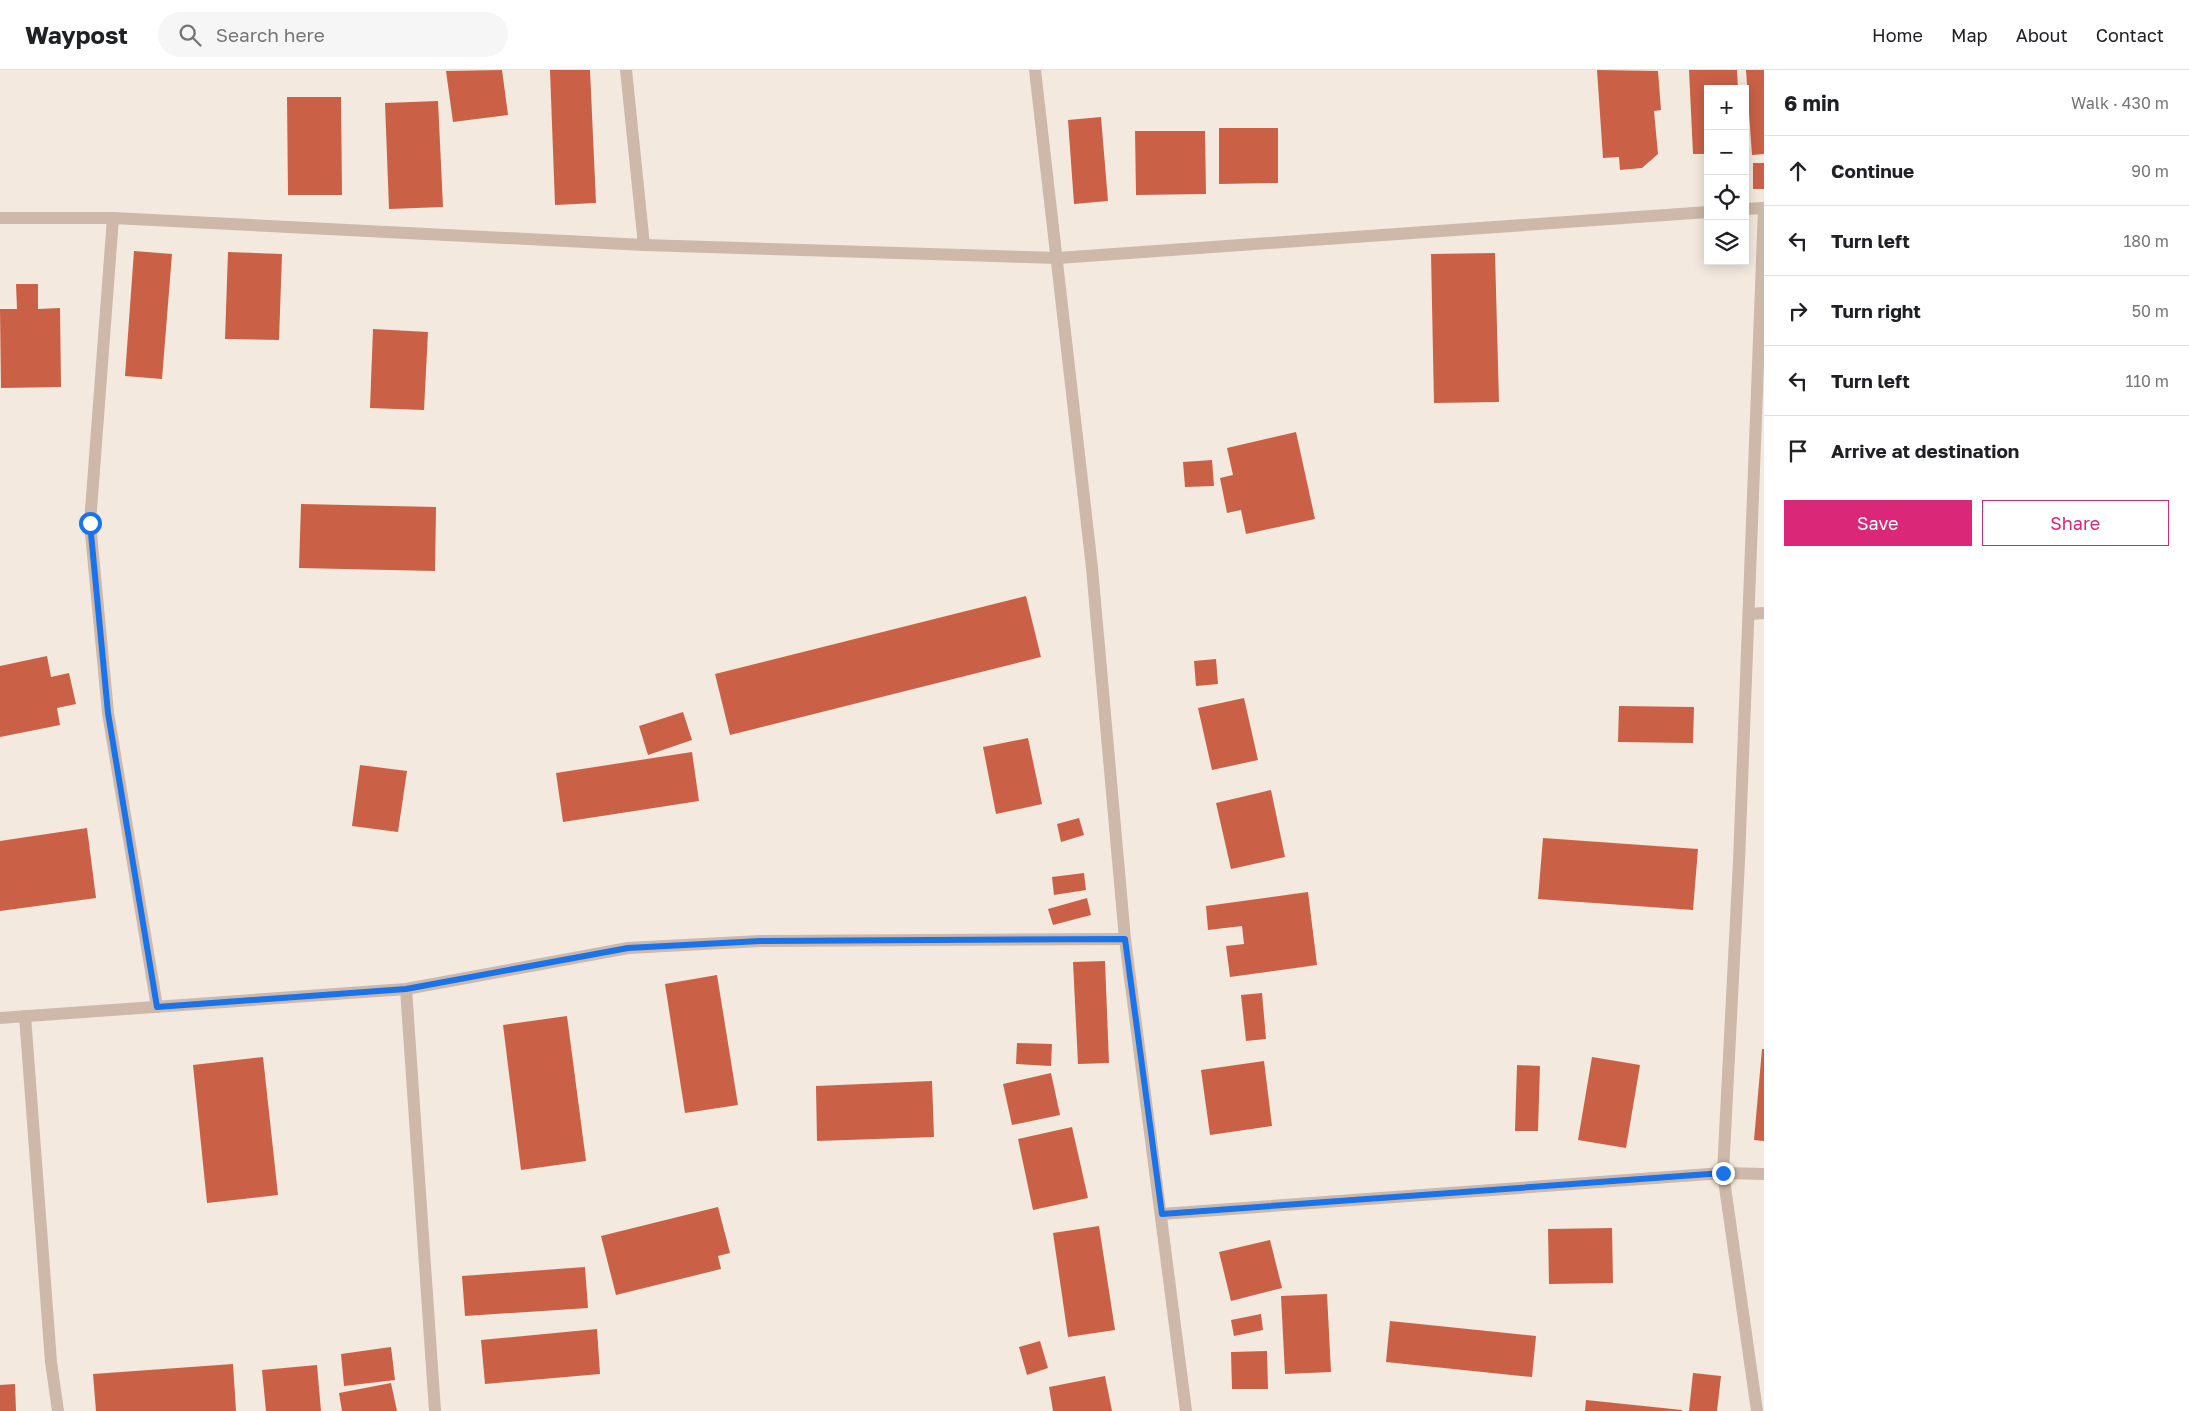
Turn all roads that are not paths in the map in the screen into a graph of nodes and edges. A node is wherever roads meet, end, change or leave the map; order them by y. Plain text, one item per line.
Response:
1 (626, 70) edge
2 (1036, 70) edge
3 (1764, 208) edge
4 (1749, 209) edge
5 (1704, 212) edge
6 (0, 218) edge
7 (113, 218) junction
8 (644, 245) junction
9 (1058, 258) junction
10 (1764, 613) edge
11 (1749, 614) junction
12 (1125, 939) junction
13 (406, 989) junction
14 (157, 1007) junction
15 (25, 1016) junction
16 (0, 1018) edge
17 (1723, 1173) junction
18 (1764, 1174) edge
19 (1162, 1214) junction
20 (58, 1411) edge
21 (435, 1411) edge
22 (1186, 1411) edge
23 (1757, 1411) edge

1 - 8 street
2 - 9 street
3 - 4 street
3 - 11 street
5 - 9 street
6 - 7 street
7 - 8 street
7 - 14 street
8 - 9 street
9 - 12 street
10 - 11 street
11 - 17 street
12 - 13 street
12 - 19 street
13 - 14 street
13 - 21 street
14 - 15 street
15 - 16 street
15 - 20 street
17 - 18 street
17 - 19 street
17 - 23 street
19 - 22 street

